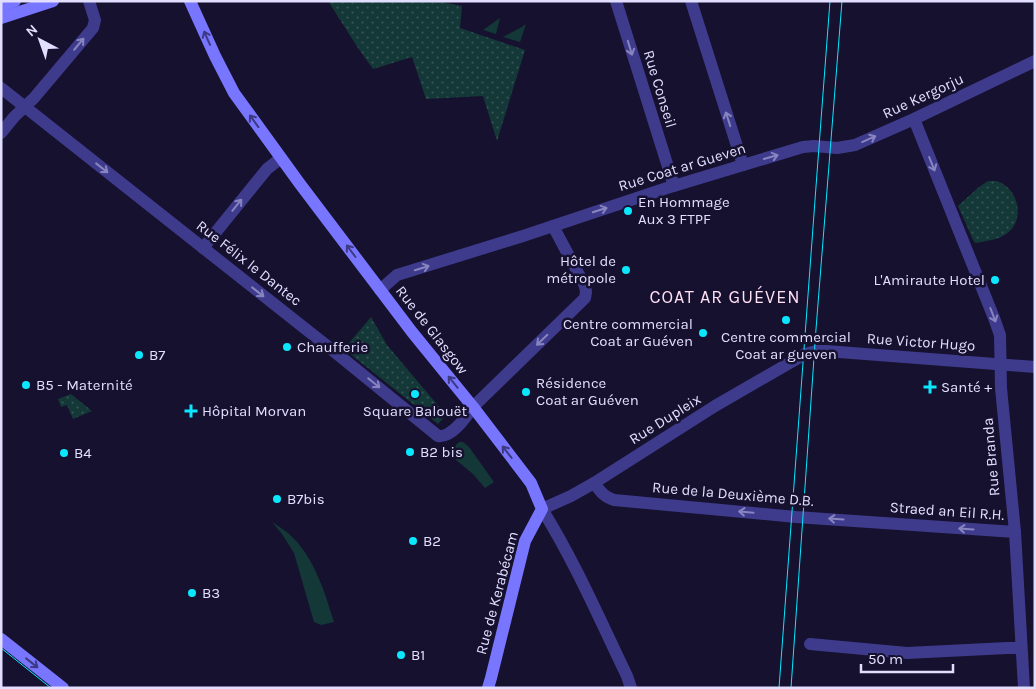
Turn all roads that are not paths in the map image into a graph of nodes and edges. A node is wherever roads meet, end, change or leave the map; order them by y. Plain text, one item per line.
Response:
1 (16, 1) edge
2 (53, 1) edge
3 (89, 1) edge
4 (190, 1) edge
5 (616, 1) edge
6 (691, 1) edge
7 (1, 6) edge
8 (1, 18) edge
9 (1035, 61) edge
10 (1, 88) edge
11 (25, 107) junction
12 (914, 119) junction
13 (1, 133) edge
14 (822, 146) joint
15 (281, 158) junction
16 (743, 165) junction
17 (674, 186) junction
18 (553, 226) junction
19 (203, 248) junction
20 (380, 290) junction
21 (805, 354) joint
22 (1001, 366) junction
23 (1035, 367) edge
24 (473, 407) junction
25 (594, 483) junction
26 (542, 509) junction
27 (877, 522) joint
28 (1015, 532) junction
29 (1, 639) edge
30 (810, 644) dead end
31 (1022, 648) junction
32 (63, 688) edge
33 (488, 688) edge
34 (631, 688) edge
35 (1024, 688) edge

1 - 7 main road
2 - 8 main road
11 -> 3 street
15 -> 4 main road, Rue de Glasgow
5 -> 17 street, Rue Conseil
16 -> 6 street
9 - 12 street, Rue Kergorju
10 - 11 street, Rue Félix le Dantec
11 - 13 street
11 -> 19 street, Rue Félix le Dantec
14 -> 12 street, Rue Kergorju
12 -> 22 street, Rue Branda
16 -> 14 street, Rue Coat ar Gueven
19 -> 15 street
20 -> 15 main road, Rue de Glasgow
16 - 17 street, Rue Coat ar Gueven
18 -> 17 street, Rue Coat ar Gueven
20 -> 18 street, Rue Coat ar Gueven
18 -> 24 street, Rue Félix le Dantec
19 -> 24 street, Rue Félix le Dantec
24 -> 20 main road, Rue de Glasgow
21 - 22 street, Rue Victor Hugo
21 - 25 street, Rue Dupleix
22 - 23 street, Rue Victor Hugo
22 - 28 street, Rue Branda
26 -> 24 main road, Rue de Glasgow
25 - 26 street, Rue Dupleix
27 -> 25 street, Rue de la Deuxième D.B.
26 - 33 main road, Rue de Kerabécam
26 - 34 street, Rue de Glasgow
28 -> 27 street, Straed an Eil R.H.
28 - 31 street, Rue Branda
29 -> 32 main road
30 - 31 street
31 - 35 street, Rue Branda

